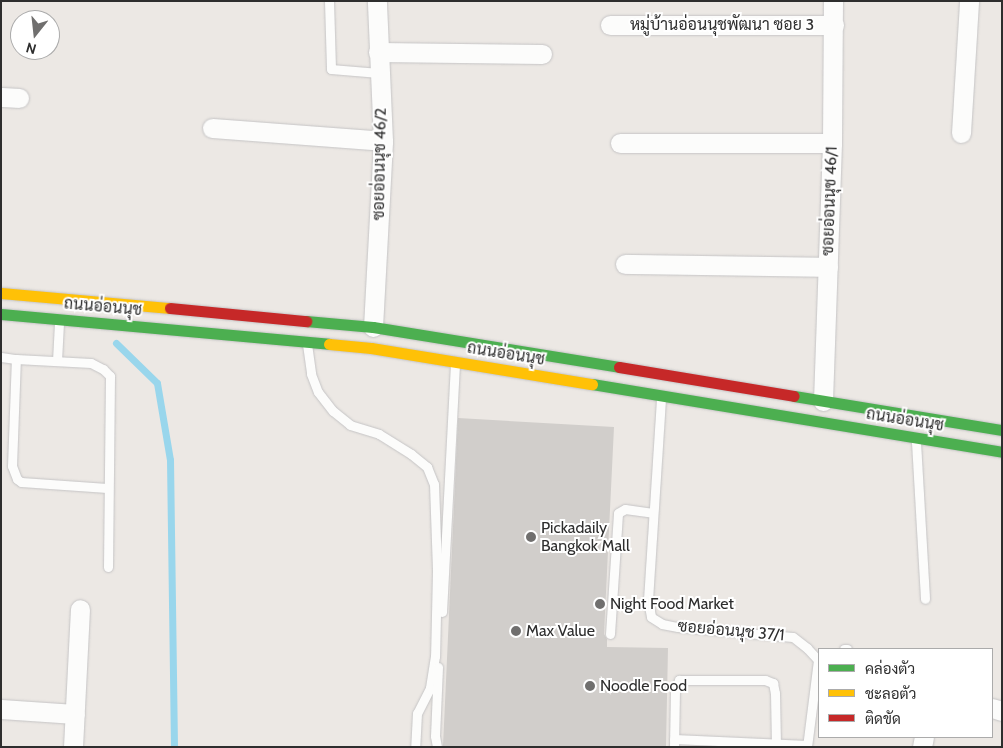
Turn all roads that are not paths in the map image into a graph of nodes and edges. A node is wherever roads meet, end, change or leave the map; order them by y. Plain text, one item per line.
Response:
1 (329, 1) edge
2 (377, 1) edge
3 (834, 1) edge
4 (969, 1) edge
5 (610, 25) dead end
6 (834, 25) junction
7 (378, 52) junction
8 (542, 54) dead end
9 (379, 73) junction
10 (212, 128) dead end
11 (961, 133) dead end
12 (383, 141) junction
13 (620, 143) dead end
14 (832, 143) junction
15 (625, 264) dead end
16 (828, 268) junction
17 (1, 293) edge
18 (1, 314) edge
19 (60, 319) junction
20 (373, 327) junction
21 (307, 342) junction
22 (371, 348) junction
23 (1, 357) edge
24 (16, 359) junction
25 (57, 360) junction
26 (455, 362) junction
27 (661, 396) junction
28 (824, 401) junction
29 (821, 422) junction
30 (1002, 430) edge
31 (916, 438) junction
32 (1002, 452) edge
33 (107, 488) junction
34 (653, 513) junction
35 (108, 567) dead end
36 (925, 599) dead end
37 (80, 609) dead end
38 (610, 634) dead end
39 (1, 710) edge
40 (75, 714) junction
41 (674, 743) edge
42 (776, 743) junction
43 (807, 746) edge
44 (73, 747) edge
45 (415, 747) edge
46 (437, 747) edge

1 - 9 lane
2 - 7 street, ซอยอ่อนนุช 46/2
3 - 6 street, ซอยอ่อนนุช 46/1
4 - 11 street
5 - 6 street, หมู่บ้านอ่อนนุชพัฒนา ซอย 3
6 - 14 street, ซอยอ่อนนุช 46/1
7 - 8 street
7 - 9 street, ซอยอ่อนนุช 46/2
9 - 12 street, ซอยอ่อนนุช 46/2
10 - 12 street
12 - 20 street, ซอยอ่อนนุช 46/2
13 - 14 street
14 - 16 street, ซอยอ่อนนุช 46/1
15 - 16 street
16 - 28 street, ซอยอ่อนนุช 46/1
17 - 20 main road, ถนนอ่อนนุช
18 - 19 main road, ถนนอ่อนนุช
19 - 21 main road, ถนนอ่อนนุช
19 - 25 lane
20 - 22 main road
20 - 28 main road, ถนนอ่อนนุช
21 - 22 main road, ถนนอ่อนนุช
21 - 45 lane
22 - 26 main road, ถนนอ่อนนุช
23 - 24 lane
24 - 25 lane
24 - 33 lane
25 - 33 lane
26 - 27 main road, ถนนอ่อนนุช
26 - 46 lane
27 - 29 main road, ถนนอ่อนนุช
27 - 34 lane, ซอยอ่อนนุช 37/1
28 - 29 main road
28 - 30 main road, ถนนอ่อนนุช
29 - 31 main road, ถนนอ่อนนุช
31 - 32 main road, ถนนอ่อนนุช
31 - 36 lane
33 - 35 lane
34 - 38 lane
34 - 43 lane, ซอยอ่อนนุช 37/1
37 - 40 street
39 - 40 street
40 - 44 street
41 - 42 lane
41 - 42 lane
42 - 43 lane

